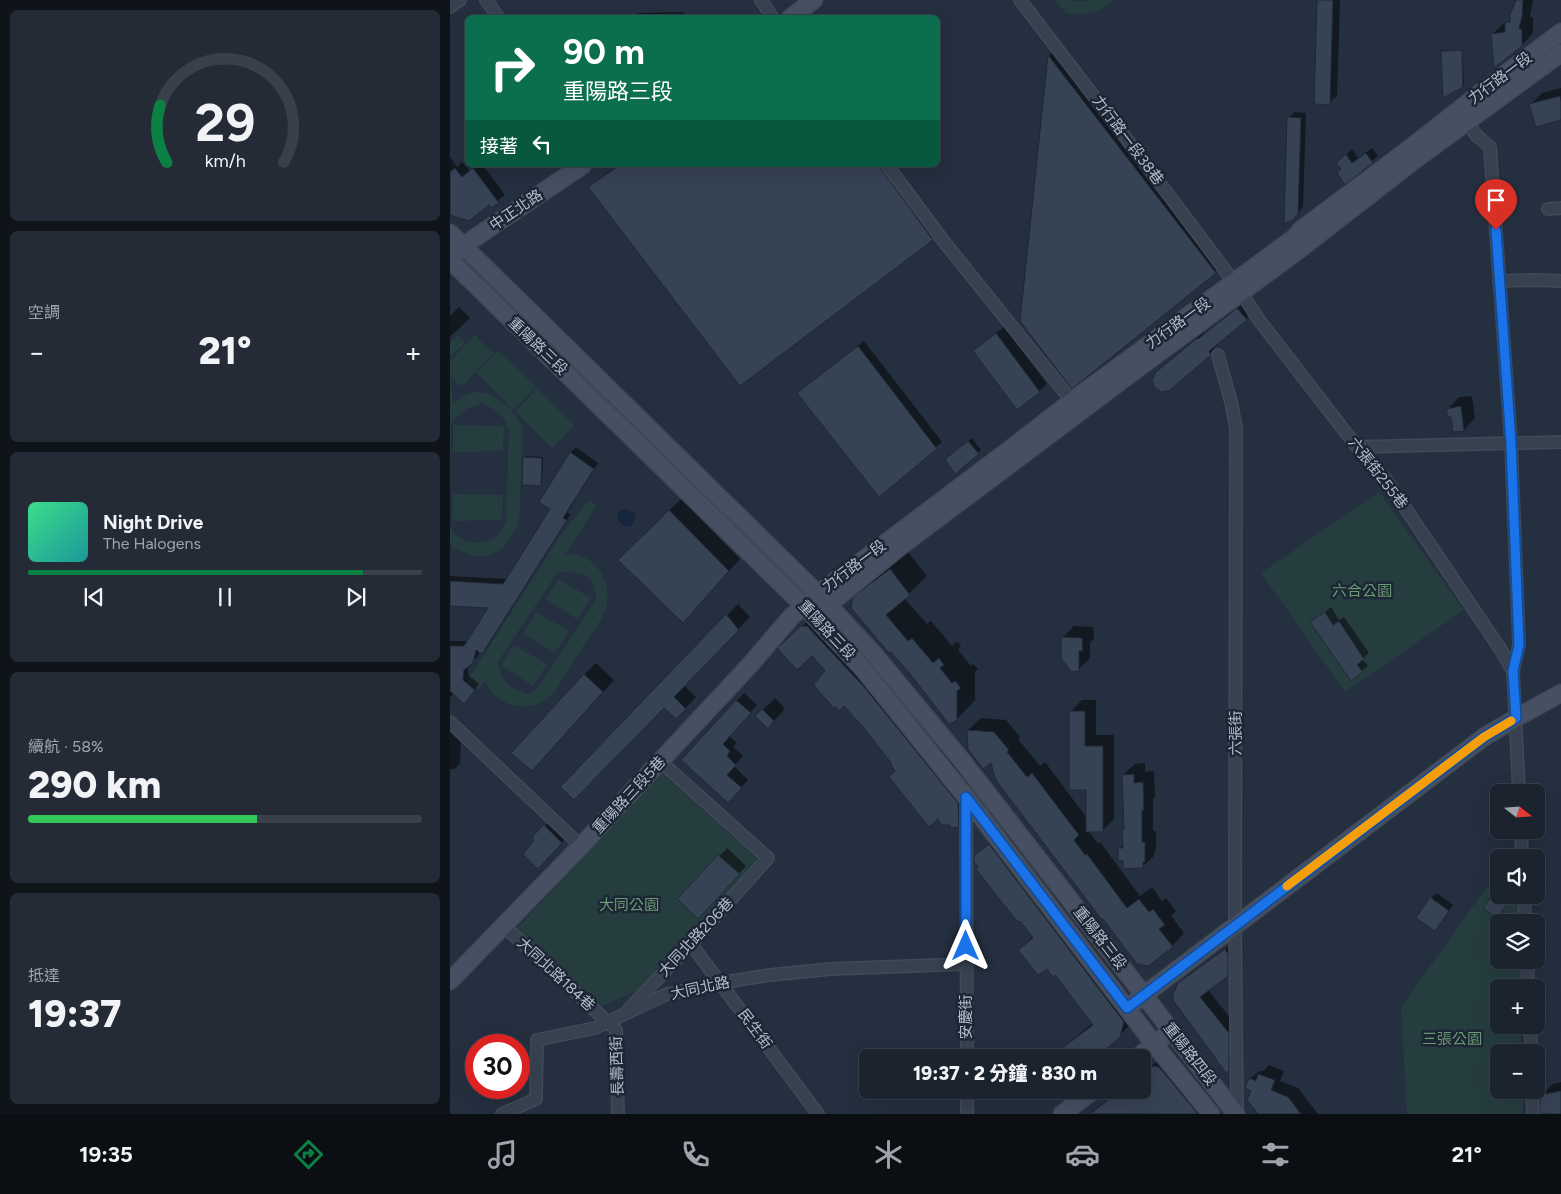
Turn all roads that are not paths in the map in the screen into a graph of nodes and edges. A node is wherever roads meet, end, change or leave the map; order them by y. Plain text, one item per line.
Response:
1 (460, 0) edge
2 (486, 0) edge
3 (761, 0) edge
4 (814, 0) edge
5 (1020, 0) edge
6 (450, 7) edge
7 (497, 15) edge
8 (772, 15) edge
9 (794, 15) edge
10 (1561, 32) edge
11 (1561, 53) edge
12 (1463, 116) junction
13 (580, 167) edge
14 (888, 167) edge
15 (1548, 208) dead end
16 (1561, 208) edge
17 (450, 233) edge
18 (464, 246) junction
19 (450, 259) edge
20 (1499, 281) junction
21 (1561, 281) edge
22 (1237, 287) junction
23 (1561, 293) edge
24 (1218, 355) dead end
25 (1072, 401) junction
26 (1561, 442) edge
27 (1511, 443) junction
28 (1358, 447) junction
29 (823, 599) junction
30 (804, 606) junction
31 (1513, 671) junction
32 (1561, 693) edge
33 (1516, 718) junction
34 (450, 722) edge
35 (660, 761) junction
36 (1519, 784) edge
37 (966, 797) junction
38 (582, 846) junction
39 (1235, 925) junction
40 (504, 926) junction
41 (690, 944) junction
42 (966, 964) junction
43 (450, 981) edge
44 (720, 983) junction
45 (1143, 995) junction
46 (1127, 1008) junction
47 (623, 1014) junction
48 (608, 1022) junction
49 (1171, 1030) junction
50 (1154, 1044) junction
51 (966, 1049) edge
52 (1148, 1049) edge
53 (967, 1099) edge
54 (1082, 1099) edge
55 (1532, 1099) edge
56 (502, 1114) edge
57 (618, 1114) edge
58 (818, 1114) edge
59 (967, 1114) edge
60 (1062, 1114) edge
61 (1211, 1114) edge
62 (1237, 1114) edge
63 (1533, 1114) edge

1 - 6 street
2 - 7 street
3 - 8 street
4 - 9 street
5 - 22 street, 力行路一段38巷
10 - 12 street, 力行路一段
11 - 12 street, 力行路一段
12 - 20 street
12 - 22 street, 力行路一段
13 - 18 street, 中正北路
14 - 25 street
15 - 16 street
17 - 18 street, 重陽路三段
18 - 19 street, 中正北路
18 - 29 street, 重陽路三段
19 - 30 street, 重陽路三段
20 - 21 street
20 - 27 street
21 - 23 street
22 - 25 street, 力行路一段
22 - 28 street, 六張街255巷
22 - 29 street, 力行路一段
24 - 39 street, 六張街
25 - 29 street, 力行路一段
26 - 27 street
27 - 28 street
27 - 31 street
28 - 31 street, 六張街255巷
29 - 30 street, 力行路一段
29 - 45 street, 重陽路三段
30 - 35 street, 重陽路三段5巷
30 - 37 street, 重陽路三段
31 - 33 street
32 - 33 street
33 - 36 street
33 - 39 street
34 - 38 street
35 - 38 street, 重陽路三段5巷
35 - 41 street, 大同北路206巷
37 - 42 street, 安慶街
37 - 46 street, 重陽路三段
38 - 40 street, 重陽路三段5巷
39 - 45 street
39 - 62 street, 六張街
40 - 43 street, 重陽路三段5巷
40 - 48 street, 大同北路184巷
41 - 44 street, 民生街
41 - 47 street, 大同北路206巷
42 - 44 street, 大同北路
42 - 51 street, 安慶街
44 - 47 street, 大同北路
44 - 58 street, 民生街
45 - 46 street
45 - 49 street, 重陽路四段
46 - 50 street, 重陽路三段
47 - 48 street, 大同北路
48 - 56 street, 大同北路
48 - 57 street, 長壽西街
49 - 50 street
49 - 62 street, 重陽路四段
50 - 52 street
50 - 61 street, 重陽路四段
53 - 59 street
54 - 60 street
55 - 63 street

